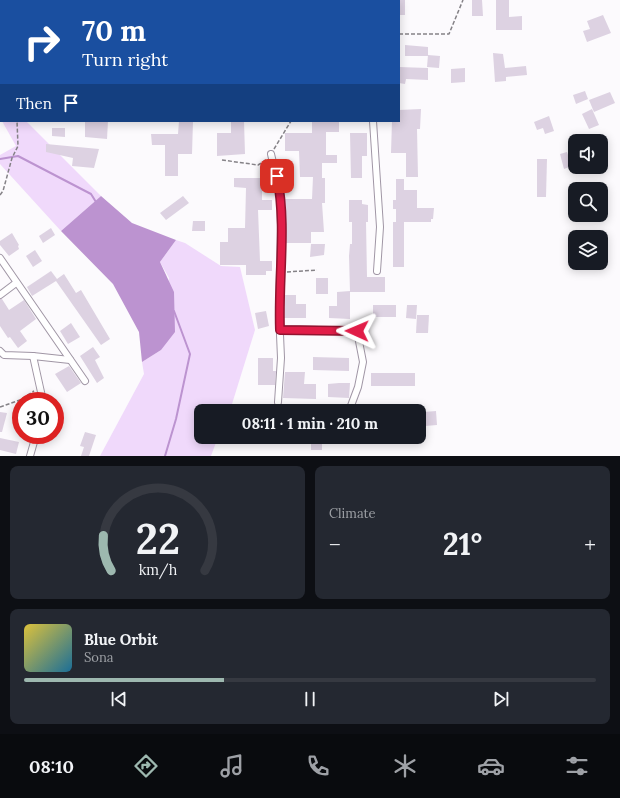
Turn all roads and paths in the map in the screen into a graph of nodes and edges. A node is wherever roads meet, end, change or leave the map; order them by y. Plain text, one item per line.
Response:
1 (463, 0) edge
2 (400, 34) edge
3 (18, 122) edge
4 (290, 122) edge
5 (373, 122) edge
6 (271, 154) junction
7 (222, 160) dead end
8 (0, 195) edge
9 (0, 258) edge
10 (317, 270) dead end
11 (377, 271) dead end
12 (281, 272) junction
13 (16, 283) junction
14 (0, 295) edge
15 (280, 330) junction
16 (0, 352) edge
17 (33, 356) junction
18 (70, 360) junction
19 (85, 381) dead end
20 (40, 388) junction
21 (41, 392) edge
22 (278, 402) dead end
23 (352, 404) edge
24 (0, 407) edge
25 (33, 444) edge
26 (30, 456) edge

1 - 2 path
3 - 8 path
4 - 6 path
5 - 11 street
6 - 7 path
6 - 12 street
9 - 13 street
10 - 12 path
12 - 15 street
13 - 14 street
13 - 18 street
15 - 22 street
15 - 23 street
16 - 17 street
17 - 18 street
17 - 20 street
18 - 19 street
20 - 21 street
20 - 24 path
25 - 26 street

